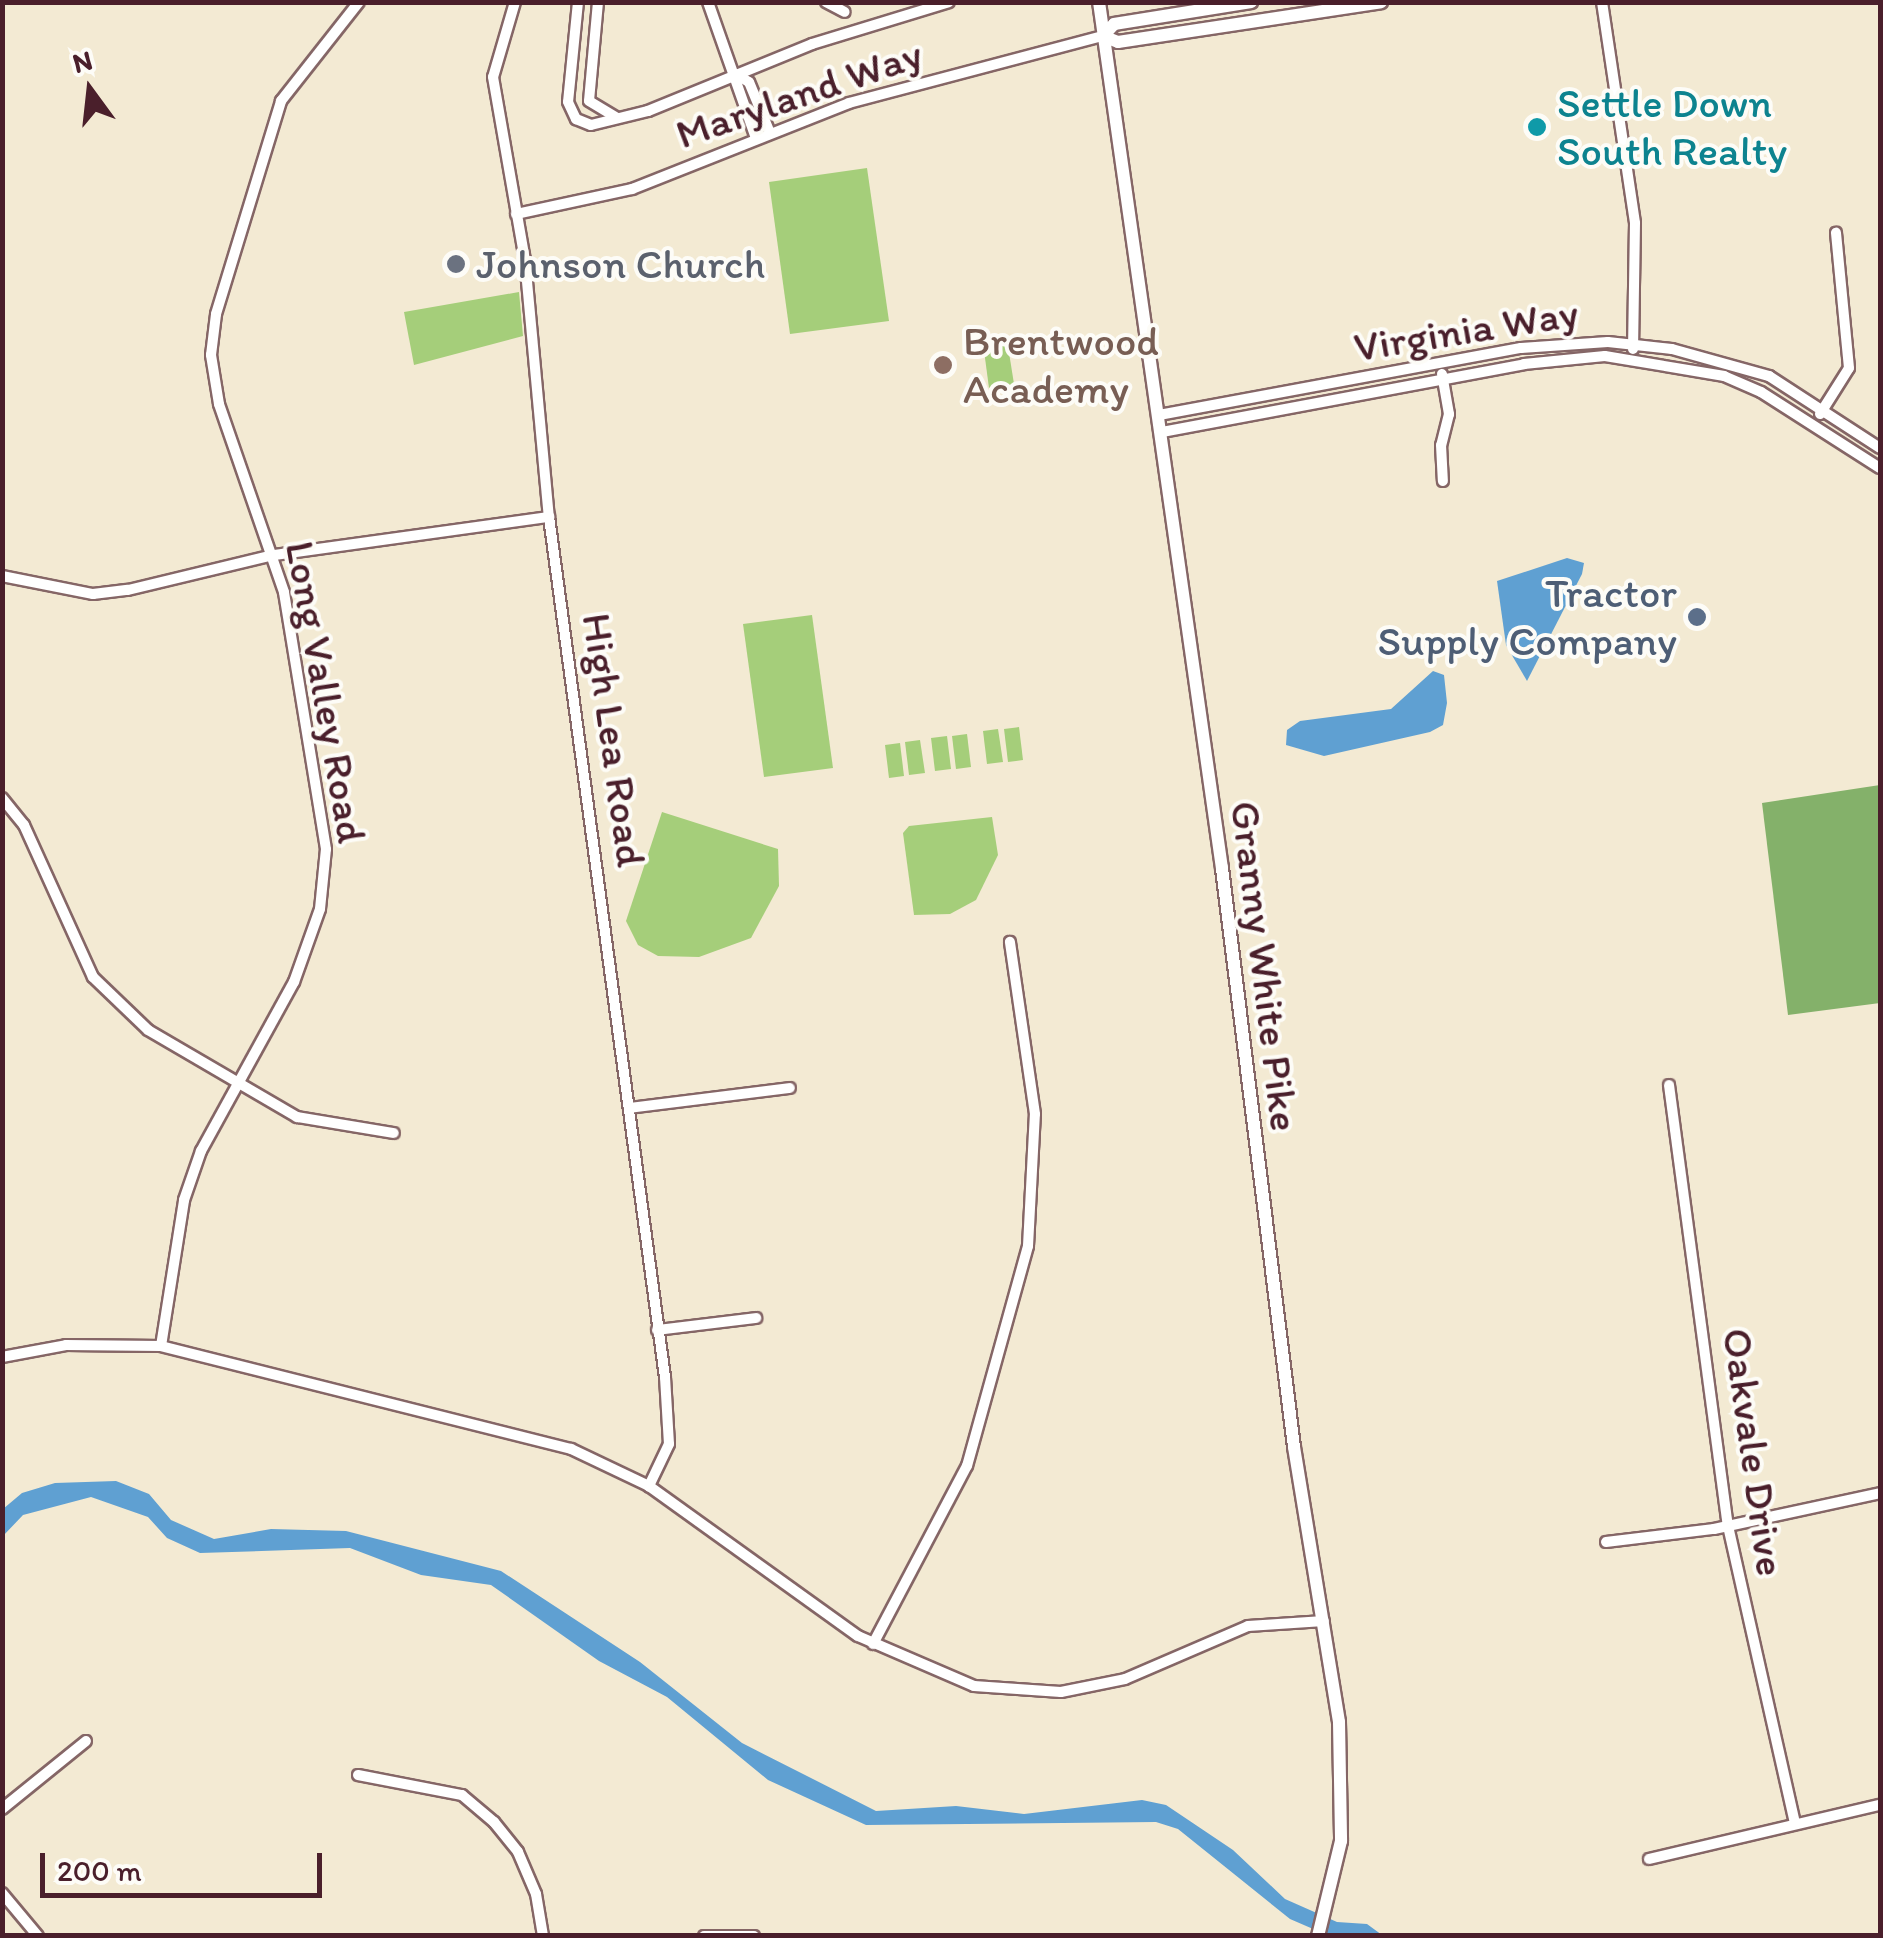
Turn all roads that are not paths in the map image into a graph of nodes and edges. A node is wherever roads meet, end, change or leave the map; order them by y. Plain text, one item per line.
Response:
1 (360, 2) edge
2 (515, 2) edge
3 (578, 2) edge
4 (598, 2) edge
5 (708, 2) edge
6 (826, 2) edge
7 (854, 2) edge
8 (949, 2) edge
9 (1098, 2) edge
10 (1251, 2) edge
11 (1381, 2) edge
12 (1602, 2) edge
13 (1354, 4) edge
14 (930, 5) edge
15 (845, 12) junction
16 (851, 32) junction
17 (1104, 36) junction
18 (736, 74) junction
19 (568, 89) junction
20 (588, 101) junction
21 (618, 119) junction
22 (770, 133) junction
23 (756, 138) junction
24 (516, 214) junction
25 (1836, 233) dead end
26 (1634, 344) junction
27 (1632, 358) junction
28 (1440, 363) junction
29 (1443, 379) junction
30 (1824, 409) junction
31 (1159, 415) junction
32 (1814, 423) junction
33 (1162, 432) junction
34 (1880, 448) edge
35 (1880, 468) edge
36 (1444, 481) dead end
37 (550, 516) junction
38 (274, 555) junction
39 (2, 576) edge
40 (2, 798) edge
41 (1010, 942) dead end
42 (1670, 1085) dead end
43 (238, 1086) junction
44 (790, 1088) dead end
45 (630, 1108) junction
46 (394, 1132) dead end
47 (756, 1318) dead end
48 (657, 1330) junction
49 (161, 1346) junction
50 (2, 1357) edge
51 (649, 1486) junction
52 (1880, 1493) edge
53 (1728, 1526) junction
54 (1606, 1542) dead end
55 (1324, 1621) junction
56 (873, 1644) junction
57 (86, 1741) dead end
58 (358, 1775) dead end
59 (1880, 1805) edge
60 (2, 1809) edge
61 (1794, 1824) junction
62 (1649, 1859) dead end
63 (2, 1892) edge
64 (38, 1936) edge
65 (543, 1936) edge
66 (704, 1936) edge
67 (754, 1936) edge
68 (1318, 1936) edge

1 - 38 street, Long Valley Road
2 - 24 street, High Lea Road
3 - 19 street
4 - 20 street
5 - 18 street
6 - 15 street
7 - 15 street
8 - 14 street
9 - 17 main road, Granny White Pike
10 - 17 main road, Maryland Way
11 - 13 main road, Maryland Way
12 - 26 street
13 - 17 main road, Maryland Way
14 - 16 street
15 - 16 street
16 - 18 street
17 - 22 street, Maryland Way
17 - 31 main road, Granny White Pike
18 - 21 street
18 - 22 street
18 - 23 street
19 - 20 street
19 - 21 street
20 - 21 street
22 - 23 street, Maryland Way
23 - 24 street, Maryland Way
24 - 37 street, High Lea Road
25 - 30 street
26 - 27 street
26 - 28 street, Virginia Way
26 - 30 street, Virginia Way
27 - 29 street, Virginia Way
27 - 32 street, Virginia Way
28 - 29 street
28 - 31 street, Virginia Way
29 - 33 street, Virginia Way
29 - 36 street
30 - 32 street
30 - 34 street, Virginia Way
31 - 33 main road, Granny White Pike
32 - 35 street, Virginia Way
33 - 55 main road, Granny White Pike
37 - 38 street
37 - 45 street, High Lea Road
38 - 39 street
38 - 43 street, Long Valley Road
40 - 43 street
41 - 56 street
42 - 53 street, Oakvale Drive
43 - 46 street
43 - 49 street, Long Valley Road
44 - 45 street
45 - 48 street, High Lea Road
47 - 48 street
48 - 51 street, High Lea Road
49 - 50 street
49 - 51 street
51 - 56 street
52 - 53 street
53 - 54 street
53 - 61 street, Oakvale Drive
55 - 56 street
55 - 68 main road, Granny White Pike
57 - 60 street
58 - 65 street
59 - 61 street
61 - 62 street
63 - 64 street
66 - 67 street

